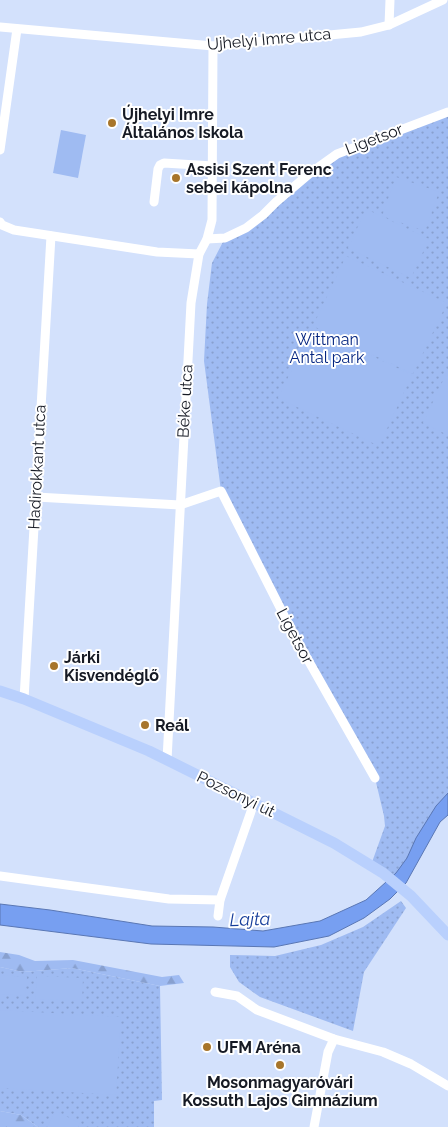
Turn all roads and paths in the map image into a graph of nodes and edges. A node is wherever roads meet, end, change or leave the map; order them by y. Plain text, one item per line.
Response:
1 (390, 0) edge
2 (443, 0) edge
3 (389, 25) junction
4 (0, 27) edge
5 (17, 29) junction
6 (213, 46) junction
7 (448, 112) edge
8 (0, 150) edge
9 (213, 166) junction
10 (154, 202) dead end
11 (0, 222) edge
12 (52, 236) junction
13 (206, 239) junction
14 (199, 254) junction
15 (36, 497) junction
16 (180, 505) junction
17 (0, 691) edge
18 (24, 699) junction
19 (167, 760) junction
20 (374, 778) dead end
21 (254, 803) junction
22 (0, 876) edge
23 (220, 900) junction
24 (218, 916) dead end
25 (448, 935) edge
26 (215, 992) dead end
27 (334, 1038) junction
28 (448, 1086) edge
29 (314, 1127) edge

1 - 3 street
2 - 3 street, Ujhelyi Imre utca
3 - 6 street, Ujhelyi Imre utca
4 - 5 street, Ujhelyi Imre utca
5 - 6 street, Ujhelyi Imre utca
5 - 8 street
6 - 9 street, Béke utca
7 - 13 street, Ligetsor
9 - 10 street
9 - 13 street, Béke utca
11 - 12 street
12 - 14 street
12 - 15 street, Hadirokkant utca
13 - 14 street, Béke utca
14 - 16 street, Béke utca
15 - 16 street
15 - 18 street, Hadirokkant utca
16 - 19 street, Béke utca
16 - 20 street, Ligetsor
17 - 18 main road, Pozsonyi út
18 - 19 main road, Pozsonyi út
19 - 21 main road, Pozsonyi út
21 - 23 street
21 - 25 main road, Pozsonyi út
22 - 23 street
23 - 24 street
26 - 27 street
27 - 28 street
27 - 29 street

